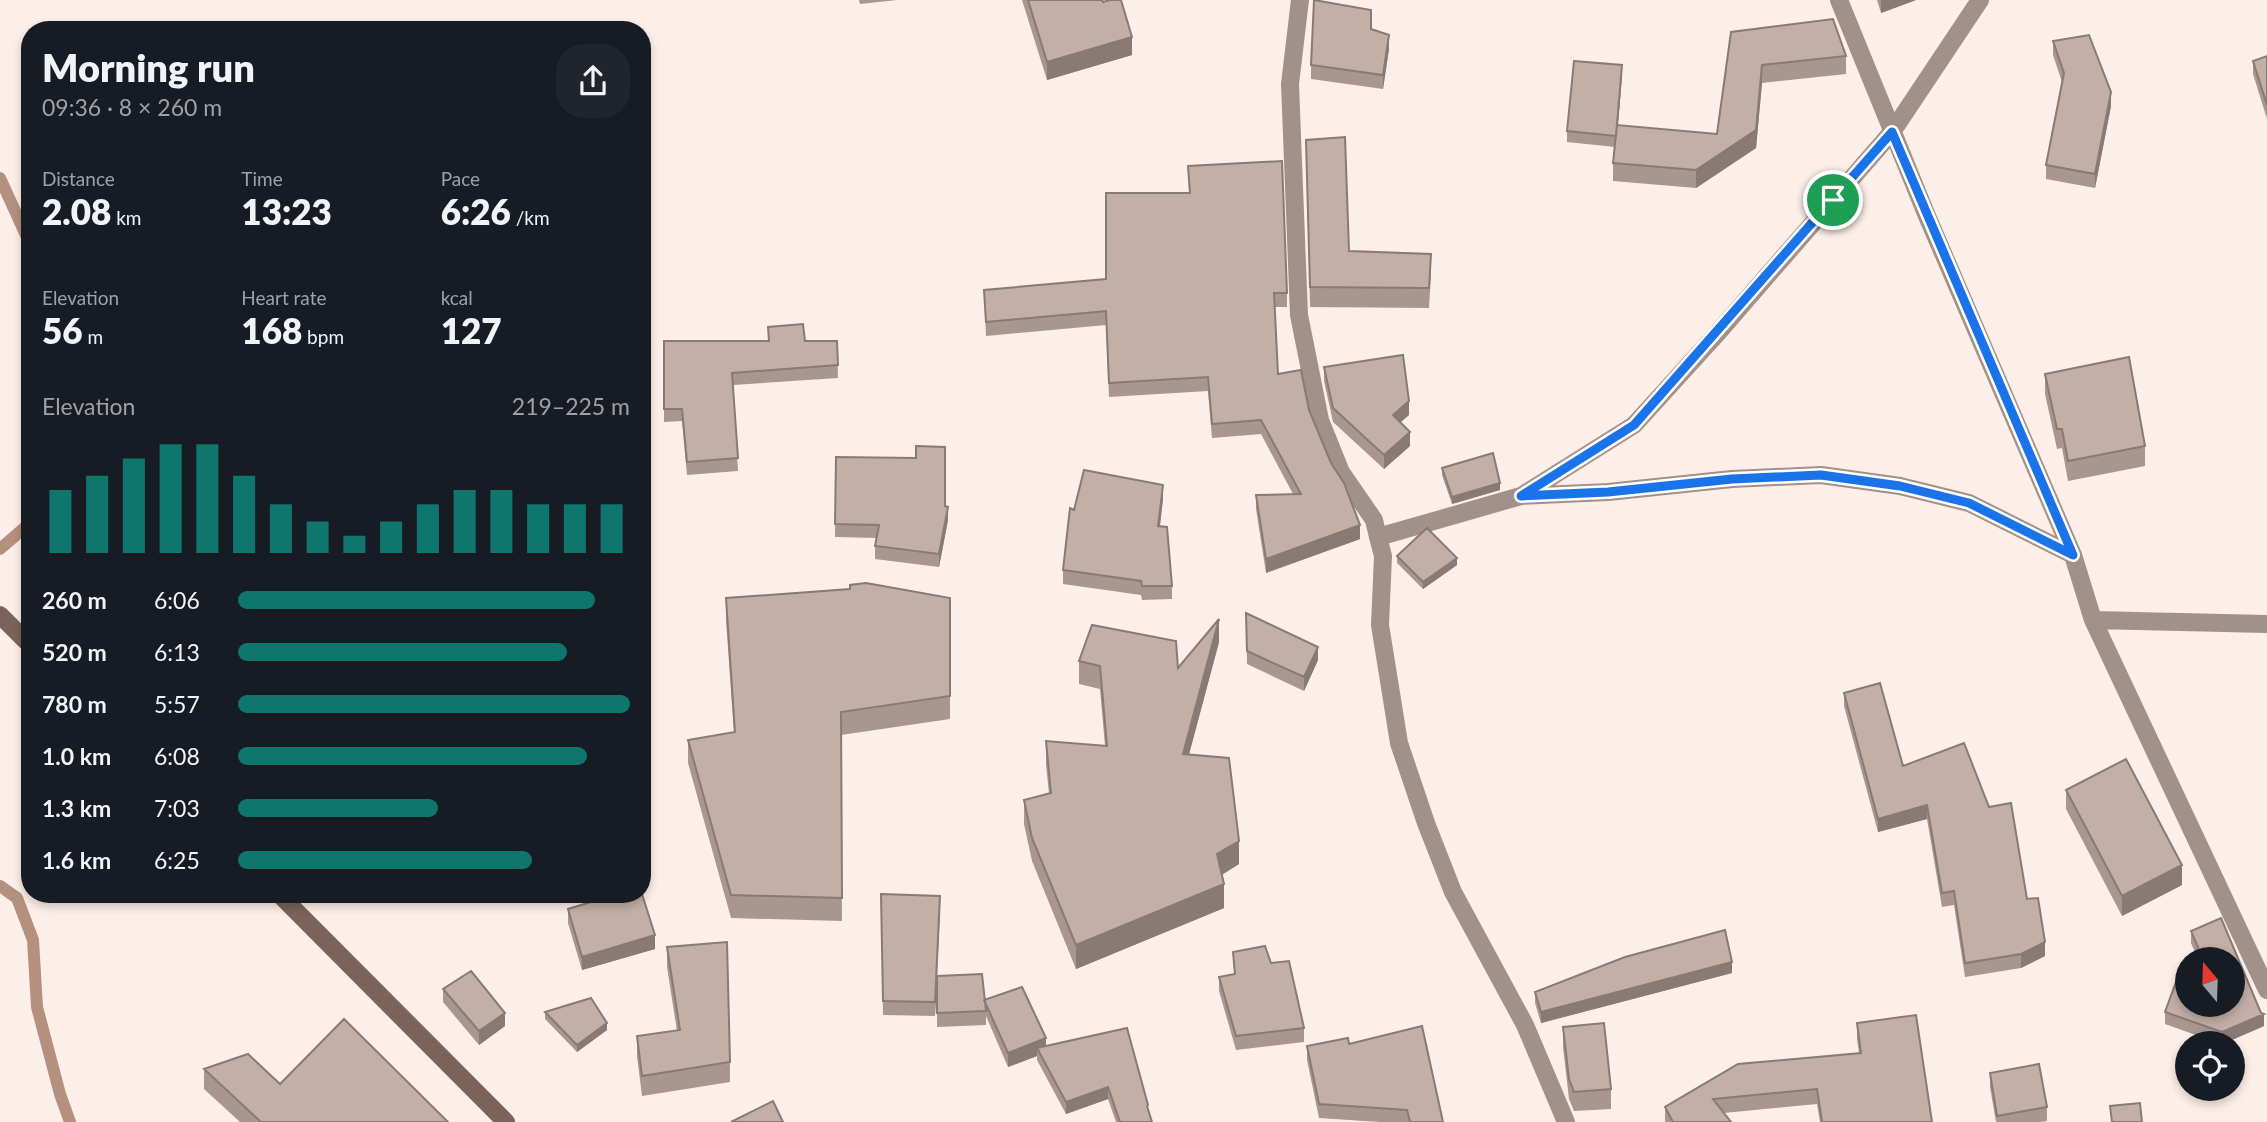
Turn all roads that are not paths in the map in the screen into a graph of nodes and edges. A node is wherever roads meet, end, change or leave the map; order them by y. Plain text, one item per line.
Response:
1 (1300, 0) edge
2 (1839, 0) edge
3 (1980, 0) edge
4 (1892, 132) junction
5 (1521, 496) junction
6 (1378, 537) junction
7 (2073, 555) junction
8 (0, 615) edge
9 (2093, 620) junction
10 (2267, 624) edge
11 (21, 636) edge
12 (288, 903) edge
13 (2267, 990) edge
14 (506, 1122) edge
15 (1566, 1122) edge

1 - 6 street
2 - 4 street
3 - 4 street
4 - 5 street
4 - 7 street
5 - 6 street
5 - 7 street
6 - 15 street
7 - 9 street
8 - 11 street
9 - 10 street
9 - 13 street
12 - 14 street

